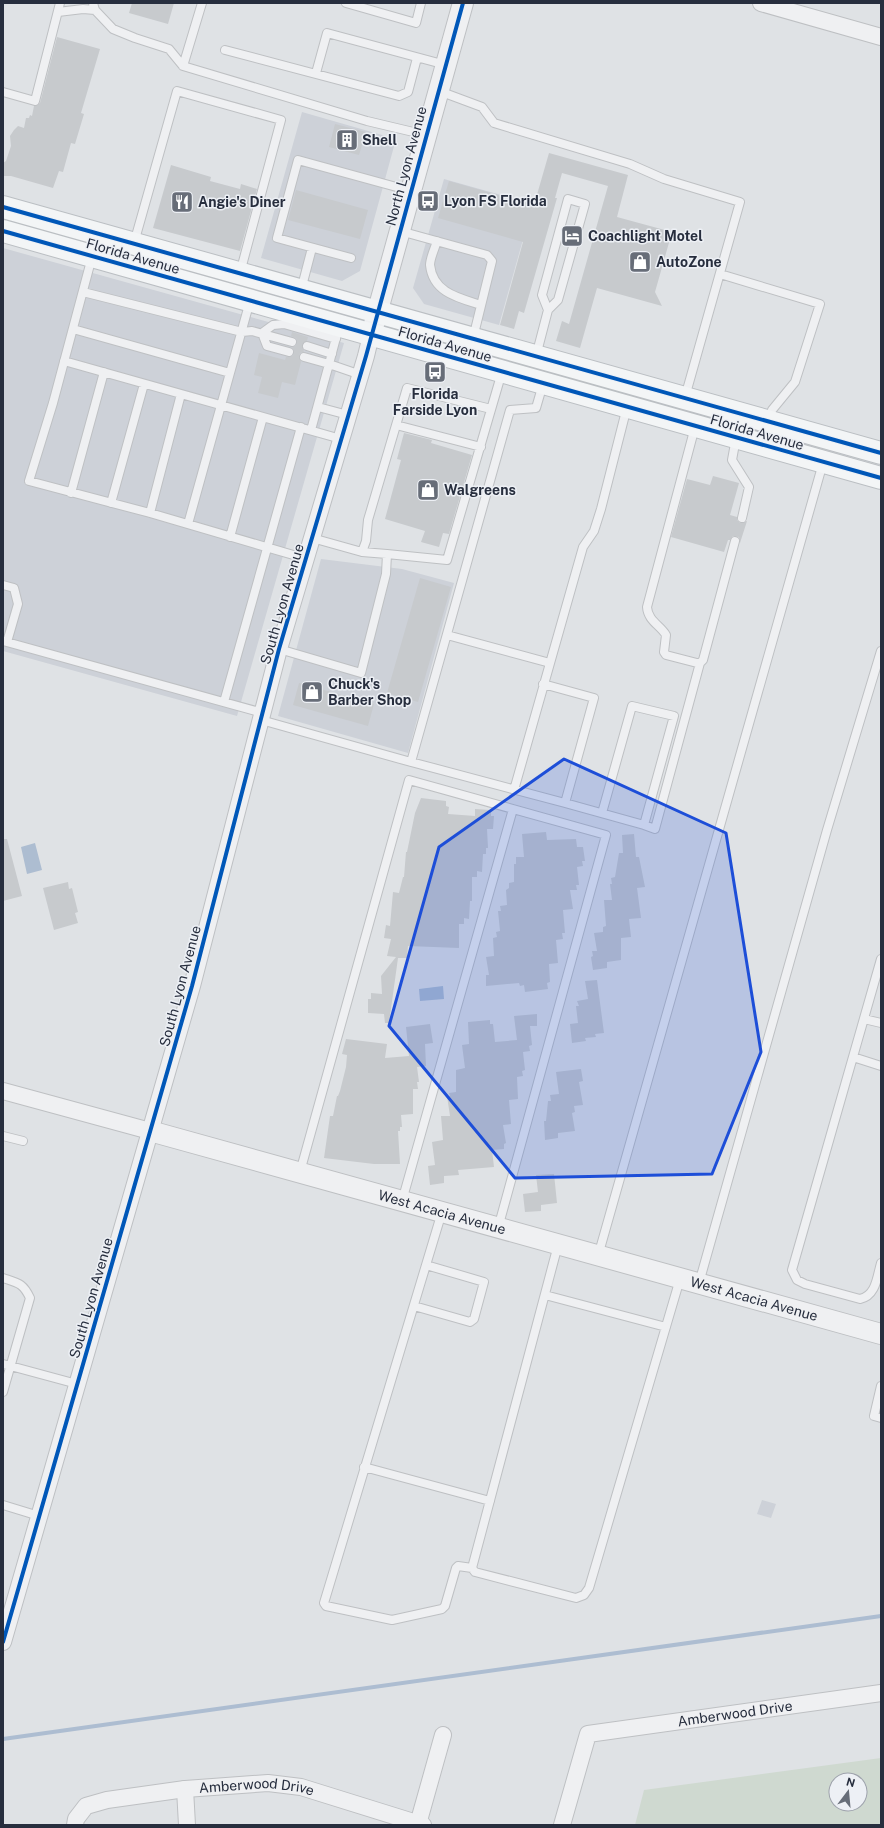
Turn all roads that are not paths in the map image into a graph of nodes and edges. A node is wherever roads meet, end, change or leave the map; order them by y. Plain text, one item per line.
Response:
1 (60, 3) edge
2 (202, 3) edge
3 (346, 3) edge
4 (421, 3) edge
5 (463, 3) edge
6 (761, 3) edge
7 (94, 7) edge
8 (58, 12) junction
9 (881, 37) edge
10 (225, 50) dead end
11 (417, 58) junction
12 (446, 65) junction
13 (182, 66) junction
14 (316, 73) junction
15 (439, 90) junction
16 (3, 92) edge
17 (426, 135) junction
18 (411, 191) junction
19 (3, 207) edge
20 (3, 231) edge
21 (400, 231) junction
22 (437, 241) junction
23 (134, 244) junction
24 (312, 248) junction
25 (92, 256) junction
26 (351, 258) dead end
27 (240, 274) junction
28 (720, 274) junction
29 (301, 291) junction
30 (82, 292) junction
31 (250, 301) junction
32 (481, 305) junction
33 (548, 310) junction
34 (377, 312) junction
35 (73, 329) junction
36 (242, 332) junction
37 (338, 332) junction
38 (262, 333) junction
39 (371, 334) junction
40 (473, 339) junction
41 (292, 342) dead end
42 (307, 346) dead end
43 (289, 352) dead end
44 (332, 354) junction
45 (304, 356) dead end
46 (536, 357) junction
47 (64, 361) junction
48 (329, 364) junction
49 (502, 371) junction
50 (104, 372) junction
51 (230, 373) junction
52 (361, 375) junction
53 (544, 383) junction
54 (144, 384) junction
55 (181, 394) junction
56 (685, 398) junction
57 (221, 405) junction
58 (627, 406) junction
59 (318, 407) junction
60 (491, 409) junction
61 (348, 415) junction
62 (263, 417) junction
63 (769, 422) junction
64 (396, 425) junction
65 (695, 426) junction
66 (301, 427) junction
67 (311, 430) junction
68 (736, 437) junction
69 (341, 439) junction
70 (481, 448) junction
71 (881, 453) edge
72 (824, 462) junction
73 (881, 466) edge
74 (881, 478) edge
75 (71, 493) junction
76 (111, 503) junction
77 (150, 513) junction
78 (742, 518) dead end
79 (188, 524) junction
80 (230, 537) junction
81 (312, 538) junction
82 (735, 541) dead end
83 (268, 548) junction
84 (362, 552) junction
85 (387, 554) junction
86 (307, 559) junction
87 (3, 585) edge
88 (447, 636) junction
89 (5, 642) edge
90 (280, 649) junction
91 (881, 651) edge
92 (550, 663) junction
93 (700, 663) junction
94 (543, 684) junction
95 (224, 702) junction
96 (262, 716) junction
97 (411, 762) junction
98 (514, 790) junction
99 (565, 803) junction
100 (513, 809) junction
101 (602, 814) junction
102 (644, 825) junction
103 (881, 960) edge
104 (864, 1019) junction
105 (881, 1024) edge
106 (853, 1057) junction
107 (881, 1066) edge
108 (3, 1090) edge
109 (150, 1131) junction
110 (3, 1136) edge
111 (23, 1141) dead end
112 (300, 1173) junction
113 (401, 1201) junction
114 (442, 1212) junction
115 (498, 1228) junction
116 (558, 1244) junction
117 (598, 1256) junction
118 (881, 1263) edge
119 (426, 1265) junction
120 (3, 1278) edge
121 (690, 1281) junction
122 (546, 1295) junction
123 (414, 1306) junction
124 (666, 1327) junction
125 (881, 1334) edge
126 (7, 1365) edge
127 (77, 1384) junction
128 (881, 1386) edge
129 (3, 1392) edge
130 (881, 1418) edge
131 (364, 1467) junction
132 (490, 1501) junction
133 (3, 1505) edge
134 (39, 1516) junction
135 (472, 1568) junction
136 (3, 1642) edge
137 (881, 1693) edge
138 (443, 1735) dead end
139 (185, 1789) junction
140 (420, 1824) edge
141 (75, 1825) edge
142 (188, 1825) edge
143 (562, 1825) edge

1 - 8 lane
2 - 13 lane
3 - 4 lane
5 - 12 street, North Lyon Avenue
6 - 9 street
7 - 8 lane
7 - 13 lane
8 - 16 lane
10 - 14 lane
11 - 12 lane
11 - 14 lane
11 - 14 lane
12 - 15 street, North Lyon Avenue
13 - 17 lane
15 - 17 street, North Lyon Avenue
15 - 28 lane
17 - 18 street, North Lyon Avenue
18 - 21 street, North Lyon Avenue
18 - 24 lane
19 - 23 main road, Florida Avenue
20 - 25 main road, Florida Avenue
21 - 22 lane
21 - 34 street, North Lyon Avenue
22 - 32 lane
22 - 32 lane
23 - 27 main road, Florida Avenue
23 - 27 lane
24 - 26 lane
24 - 29 lane
25 - 30 lane
25 - 31 main road, Florida Avenue
27 - 29 main road, Florida Avenue
28 - 56 lane
28 - 63 lane
29 - 34 main road, Florida Avenue
30 - 35 lane
30 - 36 lane
31 - 36 lane
31 - 37 main road, Florida Avenue
32 - 40 lane
33 - 33 lane
33 - 46 lane
34 - 39 street, North Lyon Avenue
34 - 40 main road, Florida Avenue
35 - 47 lane
35 - 51 lane
36 - 38 lane
36 - 51 lane
37 - 38 lane
37 - 39 main road, Florida Avenue
37 - 44 lane
38 - 41 lane
38 - 43 lane
39 - 49 main road, Florida Avenue
39 - 52 street, South Lyon Avenue
40 - 46 main road, Florida Avenue
42 - 44 lane
44 - 48 lane
45 - 48 lane
46 - 56 main road, Florida Avenue
47 - 50 lane
47 - 75 lane
48 - 52 lane
48 - 59 lane
49 - 53 main road, Florida Avenue
49 - 60 lane
50 - 54 lane
50 - 75 lane
51 - 57 lane
52 - 61 street, South Lyon Avenue
53 - 58 main road, Florida Avenue
53 - 88 lane
54 - 55 lane
54 - 76 lane
55 - 57 lane
55 - 77 lane
56 - 63 main road, Florida Avenue
57 - 62 lane
57 - 79 lane
58 - 65 main road, Florida Avenue
58 - 92 lane
59 - 61 lane
59 - 67 lane
60 - 64 lane
60 - 70 lane
61 - 69 street, South Lyon Avenue
62 - 66 lane
62 - 80 lane
63 - 71 main road, Florida Avenue
64 - 70 lane
64 - 84 lane
65 - 68 main road, Florida Avenue
65 - 73 main road
65 - 93 lane
66 - 67 lane
66 - 83 lane
67 - 69 lane
68 - 72 main road, Florida Avenue
68 - 78 lane
69 - 81 street, South Lyon Avenue
70 - 85 lane
72 - 74 main road, Florida Avenue
72 - 117 lane
75 - 76 lane
76 - 77 lane
77 - 79 lane
79 - 80 lane
80 - 83 lane
81 - 84 lane
81 - 86 street, South Lyon Avenue
82 - 93 lane
83 - 86 lane
83 - 95 lane
84 - 85 lane
85 - 90 lane
86 - 90 street, South Lyon Avenue
87 - 89 lane
88 - 92 lane
88 - 97 lane
89 - 95 lane
90 - 96 street, South Lyon Avenue
91 - 121 lane
92 - 94 lane
93 - 102 lane
94 - 98 lane
94 - 99 lane
95 - 96 lane
96 - 97 lane
96 - 109 street, South Lyon Avenue
97 - 98 lane
98 - 99 lane
99 - 101 lane
100 - 112 lane
100 - 113 lane
100 - 115 lane
101 - 102 lane
101 - 102 lane
103 - 104 lane
104 - 105 lane
104 - 106 lane
106 - 107 lane
106 - 118 lane
108 - 109 street, West Acacia Avenue
109 - 112 street, West Acacia Avenue
109 - 127 street, South Lyon Avenue
110 - 111 lane
112 - 113 street, West Acacia Avenue
113 - 114 street, West Acacia Avenue
114 - 115 street, West Acacia Avenue
114 - 119 lane
115 - 116 street, West Acacia Avenue
116 - 117 street, West Acacia Avenue
116 - 122 lane
117 - 121 street, West Acacia Avenue
119 - 123 lane
119 - 123 lane
120 - 126 lane
121 - 124 lane
121 - 125 street, West Acacia Avenue
122 - 124 lane
122 - 132 lane
123 - 131 lane
124 - 135 lane
126 - 127 lane
126 - 129 lane
127 - 134 street, South Lyon Avenue
128 - 130 lane
131 - 132 lane
131 - 135 lane
132 - 135 lane
133 - 134 lane
134 - 136 street, South Lyon Avenue
137 - 143 street, Amberwood Drive
138 - 140 street
139 - 140 street, Amberwood Drive
139 - 141 street, Amberwood Drive
139 - 142 street

